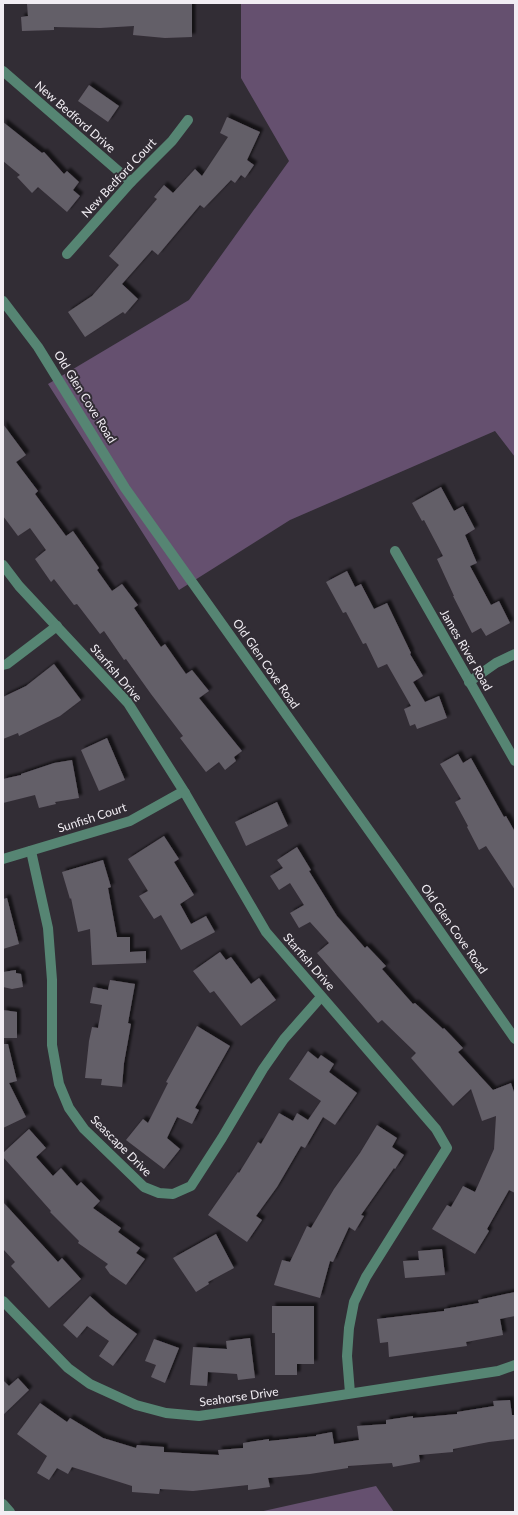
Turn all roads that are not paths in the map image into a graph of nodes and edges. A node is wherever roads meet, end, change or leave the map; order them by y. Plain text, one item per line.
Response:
1 (3, 71) edge
2 (188, 120) dead end
3 (131, 182) junction
4 (67, 254) dead end
5 (3, 301) edge
6 (394, 550) dead end
7 (3, 565) edge
8 (57, 626) junction
9 (515, 654) edge
10 (3, 665) edge
11 (469, 682) junction
12 (515, 761) edge
13 (185, 793) junction
14 (31, 851) junction
15 (3, 859) edge
16 (322, 997) junction
17 (515, 1039) edge
18 (3, 1301) edge
19 (515, 1365) edge
20 (350, 1394) junction
21 (3, 1504) edge
22 (10, 1512) edge

1 - 3 street, New Bedford Drive
2 - 3 street, New Bedford Court
3 - 4 street, New Bedford Court
5 - 17 street, Old Glen Cove Road
6 - 11 street, James River Road
7 - 8 street, Starfish Drive
8 - 10 street
8 - 13 street, Starfish Drive
9 - 11 street
11 - 12 street, James River Road
13 - 14 street, Sunfish Court
13 - 16 street, Starfish Drive
14 - 15 street, Sunfish Court
14 - 16 street, Seascape Drive
16 - 20 street, Starfish Drive
18 - 20 street, Seahorse Drive
19 - 20 street, Seahorse Drive
21 - 22 street

